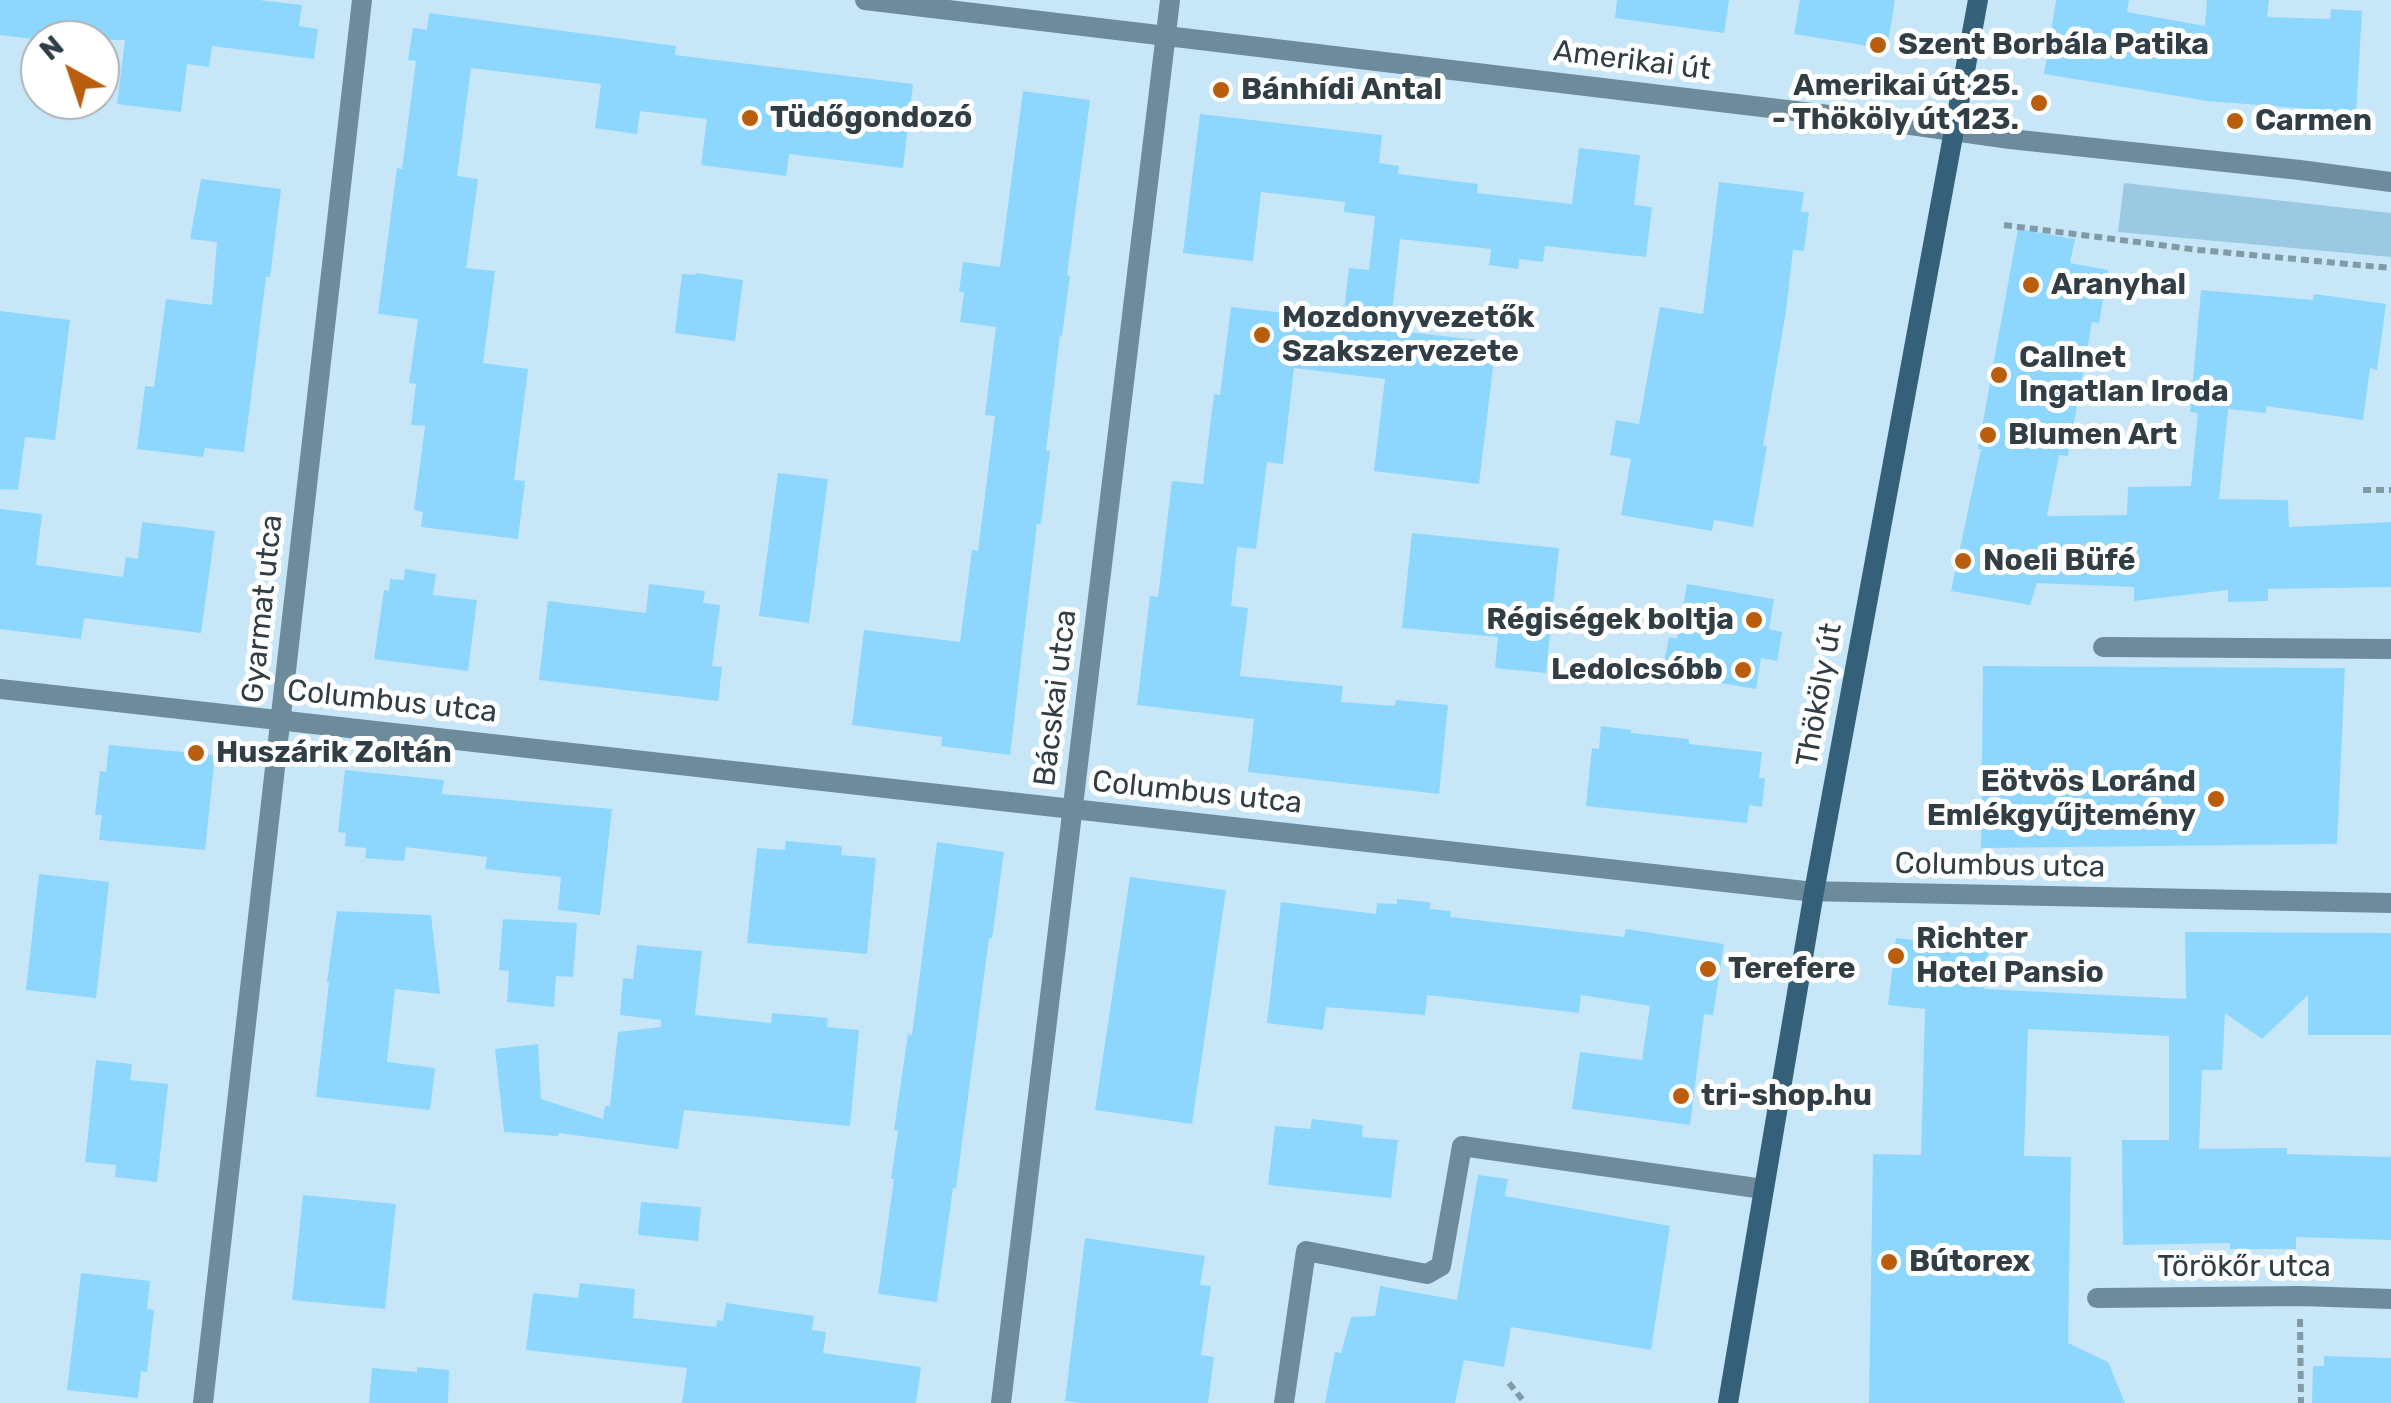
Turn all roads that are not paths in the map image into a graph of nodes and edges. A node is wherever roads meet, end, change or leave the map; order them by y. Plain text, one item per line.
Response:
1 (362, 0) edge
2 (865, 0) edge
3 (1170, 0) edge
4 (1978, 0) edge
5 (1166, 36) junction
6 (1954, 131) junction
7 (2391, 182) edge
8 (2102, 647) dead end
9 (2391, 649) edge
10 (0, 690) edge
11 (281, 720) junction
12 (1073, 810) junction
13 (1814, 892) junction
14 (2391, 902) edge
15 (1763, 1189) junction
16 (2096, 1298) dead end
17 (2391, 1299) edge
18 (203, 1403) edge
19 (1002, 1403) edge
20 (1284, 1403) edge
21 (1728, 1403) edge

1 - 11 street, Gyarmat utca
2 - 5 street, Amerikai út
3 - 5 street, Bácskai utca
4 - 6 main road, Thököly út
5 - 6 street, Amerikai út
5 - 12 street, Bácskai utca
6 - 7 street, Amerikai út
6 - 13 main road, Thököly út
8 - 9 street
10 - 11 street, Columbus utca
11 - 12 street, Columbus utca
11 - 18 street, Gyarmat utca
12 - 13 street, Columbus utca
12 - 19 street, Bácskai utca
13 - 14 street, Columbus utca
13 - 15 main road, Thököly út
15 - 20 street
15 - 21 main road, Thököly út
16 - 17 street, Törökőr utca

